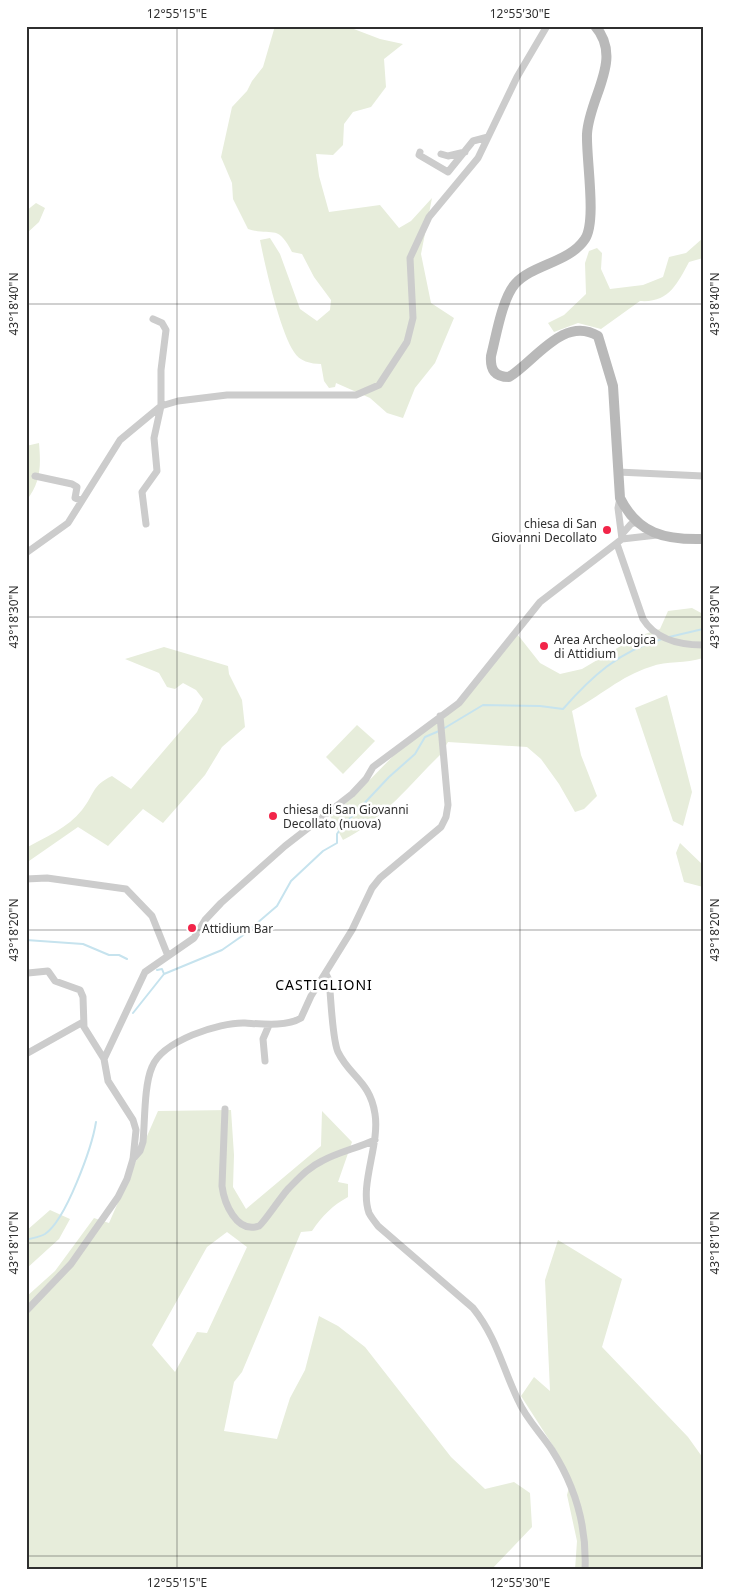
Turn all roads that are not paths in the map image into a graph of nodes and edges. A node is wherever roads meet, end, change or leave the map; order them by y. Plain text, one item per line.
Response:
1 (548, 26) edge
2 (595, 26) edge
3 (488, 137) junction
4 (420, 152) dead end
5 (465, 152) junction
6 (441, 154) dead end
7 (153, 319) dead end
8 (161, 406) junction
9 (618, 472) junction
10 (35, 476) dead end
11 (703, 476) edge
12 (620, 498) junction
13 (80, 500) junction
14 (637, 522) junction
15 (146, 524) dead end
16 (660, 535) junction
17 (623, 539) junction
18 (703, 539) edge
19 (26, 553) edge
20 (703, 645) edge
21 (440, 719) junction
22 (26, 879) edge
23 (168, 956) junction
24 (28, 974) dead end
25 (326, 974) junction
26 (83, 1022) junction
27 (269, 1025) junction
28 (26, 1054) edge
29 (104, 1059) junction
30 (265, 1060) dead end
31 (225, 1109) dead end
32 (375, 1140) junction
33 (133, 1159) junction
34 (26, 1311) edge
35 (585, 1570) edge

1 - 3 street
2 - 9 main road
3 - 5 street
3 - 8 street
4 - 5 street
5 - 6 street
7 - 8 street
8 - 13 street
8 - 15 street
9 - 11 street
9 - 12 main road
10 - 13 street
12 - 14 main road
12 - 17 street
13 - 19 street
14 - 16 main road
14 - 17 street
16 - 17 street
16 - 18 main road
17 - 20 street
17 - 21 street
21 - 23 street
21 - 25 street
22 - 23 street
23 - 29 street
24 - 26 street
25 - 27 street
25 - 32 street
26 - 28 street
26 - 29 street
27 - 30 street
27 - 33 street
29 - 33 street
31 - 32 street
32 - 35 street
33 - 34 street

